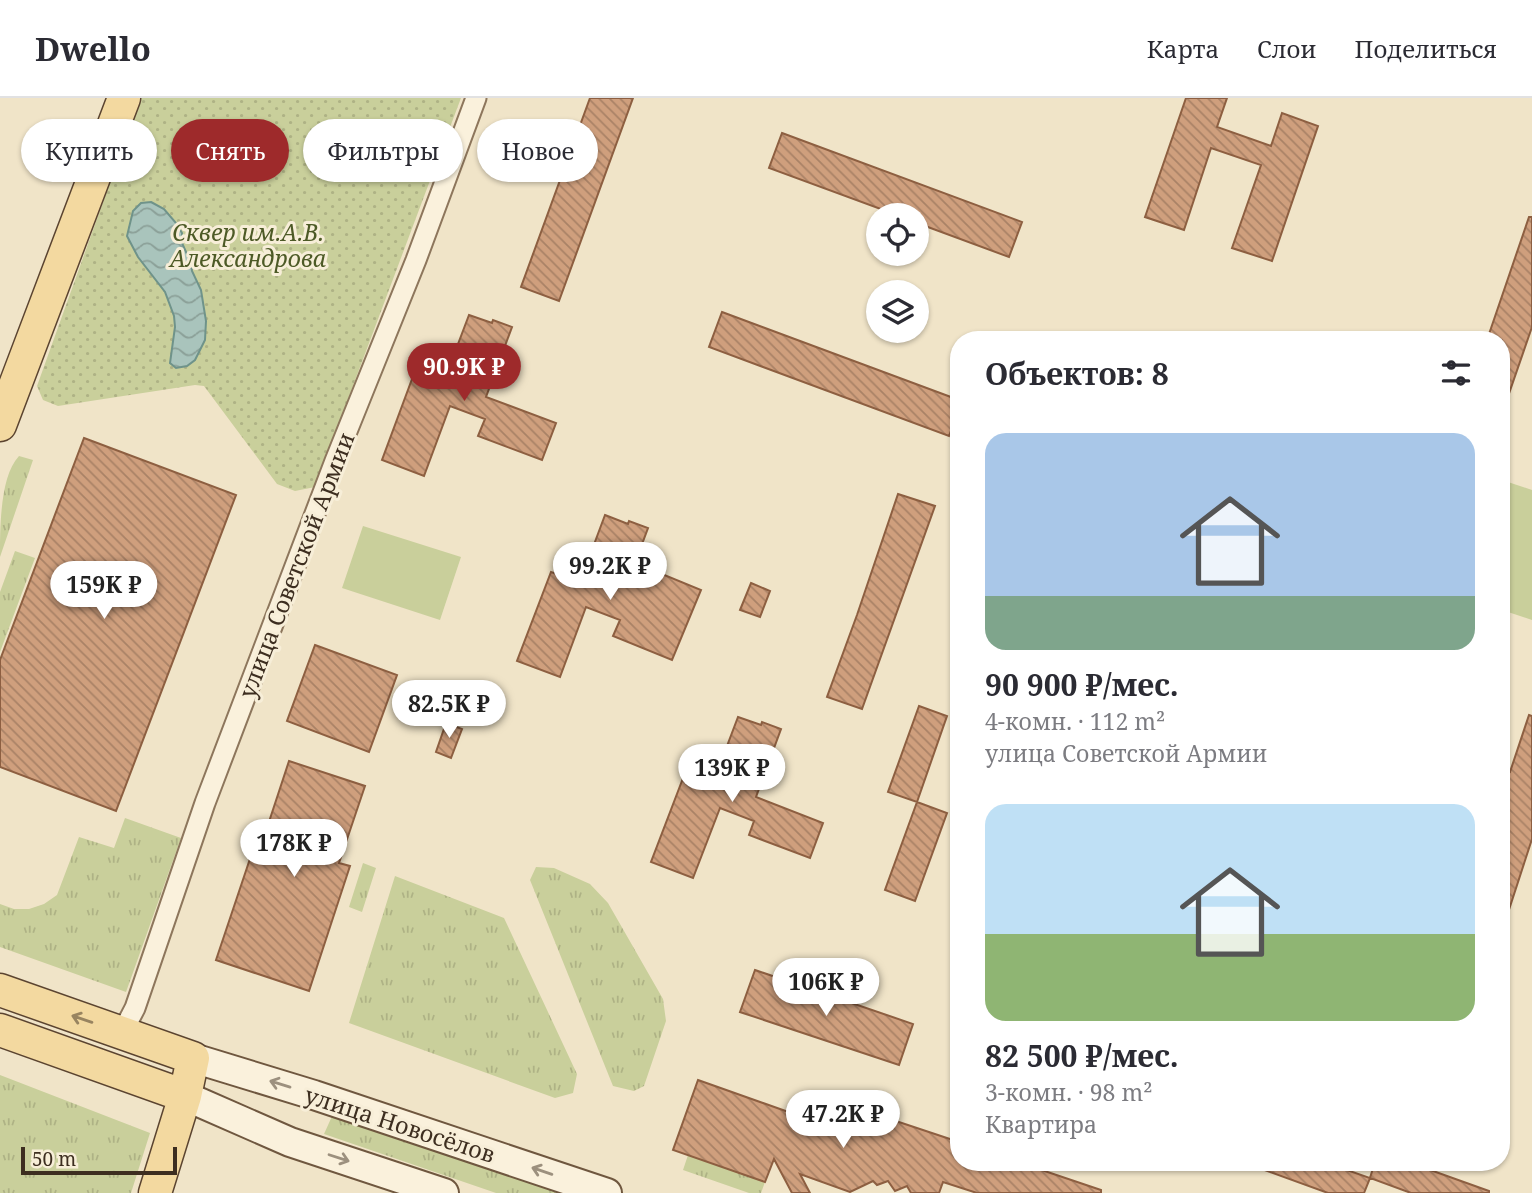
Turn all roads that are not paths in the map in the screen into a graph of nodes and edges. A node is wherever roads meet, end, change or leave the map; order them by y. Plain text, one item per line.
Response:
1 (124, 98) edge
2 (476, 98) edge
3 (0, 425) edge
4 (0, 990) edge
5 (0, 1030) edge
6 (122, 1033) junction
7 (193, 1058) junction
8 (185, 1096) junction
9 (155, 1193) edge
10 (444, 1193) edge
11 (607, 1193) edge

1 - 3 main road
2 - 6 street, улица Советской Армии
6 -> 4 main road, улица Новосёлов
5 - 8 main road
6 - 7 main road, улица Новосёлов
7 - 8 main road
11 -> 7 main road, улица Новосёлов
8 - 9 main road
8 -> 10 main road

